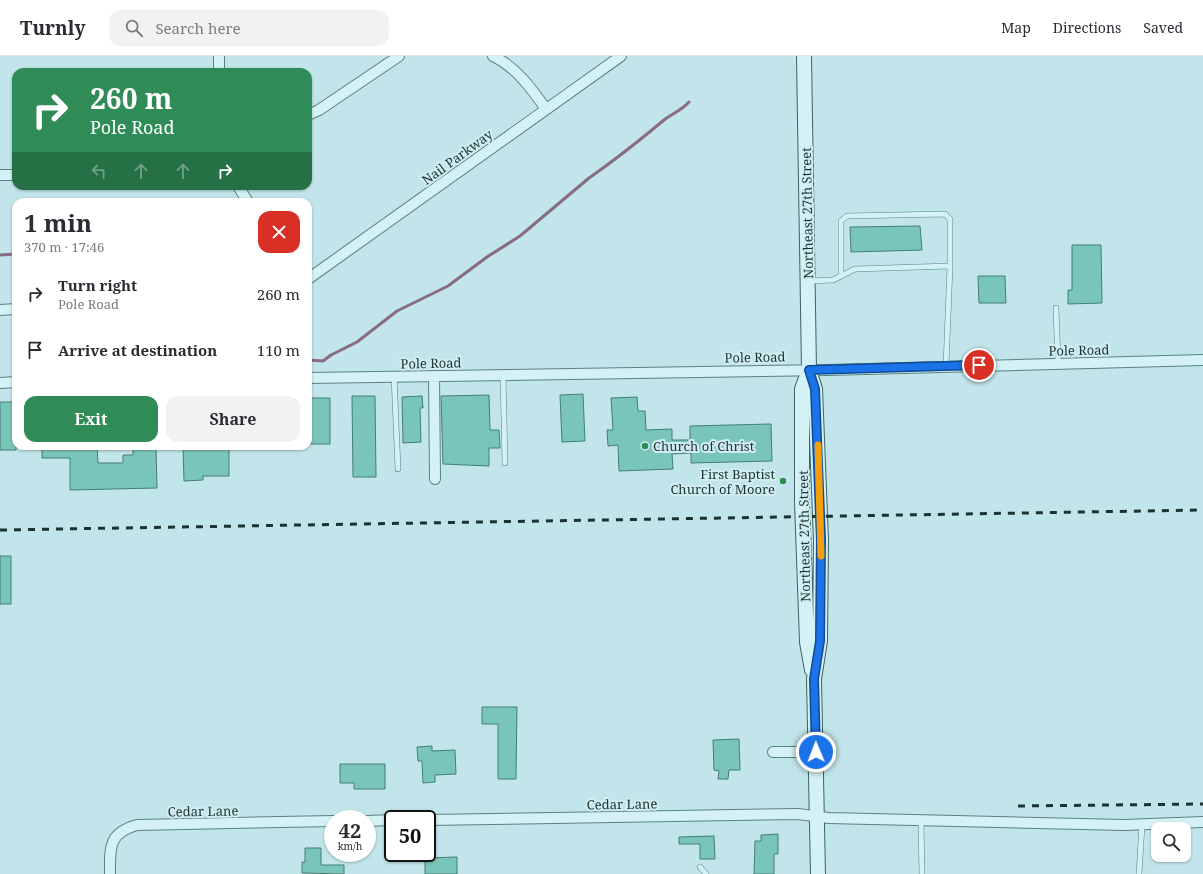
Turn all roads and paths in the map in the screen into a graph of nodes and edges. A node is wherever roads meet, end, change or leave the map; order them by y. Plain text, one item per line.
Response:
1 (219, 56) edge
2 (399, 56) edge
3 (492, 56) edge
4 (621, 56) edge
5 (804, 56) edge
6 (219, 68) edge
7 (546, 109) junction
8 (312, 113) edge
9 (0, 175) edge
10 (12, 175) edge
11 (950, 266) junction
12 (312, 276) edge
13 (841, 276) junction
14 (808, 281) junction
15 (1056, 308) dead end
16 (12, 309) edge
17 (0, 310) edge
18 (1203, 360) edge
19 (1058, 363) junction
20 (946, 366) junction
21 (809, 370) junction
22 (504, 375) junction
23 (394, 376) junction
24 (434, 376) junction
25 (312, 378) edge
26 (12, 382) edge
27 (0, 383) edge
28 (505, 463) dead end
29 (398, 469) dead end
30 (435, 478) dead end
31 (773, 752) dead end
32 (816, 752) junction
33 (817, 816) junction
34 (436, 820) edge
35 (921, 821) junction
36 (324, 822) edge
37 (1203, 822) edge
38 (1142, 825) junction
39 (700, 867) dead end
40 (110, 874) edge
41 (706, 874) edge
42 (818, 874) edge
43 (922, 874) edge
44 (1139, 874) edge

1 - 6 street
2 - 8 street
3 - 7 street
4 - 7 street, Nail Parkway
5 - 14 main road, Northeast 27th Street
7 - 12 street, Nail Parkway
9 - 10 street
11 - 13 lane
11 - 13 lane
11 - 20 lane
13 - 14 lane
14 - 21 main road, Northeast 27th Street
15 - 19 lane
16 - 17 street
18 - 19 street, Pole Road
19 - 20 street, Pole Road
20 - 21 street, Pole Road
21 - 22 street, Pole Road
21 - 32 main road, Northeast 27th Street
22 - 24 street, Pole Road
22 - 28 lane
23 - 24 street, Pole Road
23 - 25 street, Pole Road
23 - 29 lane
24 - 30 street
26 - 27 street
31 - 32 street
32 - 33 main road, Northeast 27th Street
33 - 34 street, Cedar Lane
33 - 35 street, Cedar Lane
33 - 42 main road, Northeast 27th Street
35 - 38 street, Cedar Lane
35 - 43 lane
36 - 40 street, Cedar Lane
37 - 38 street, Cedar Lane
38 - 44 lane
39 - 41 lane

